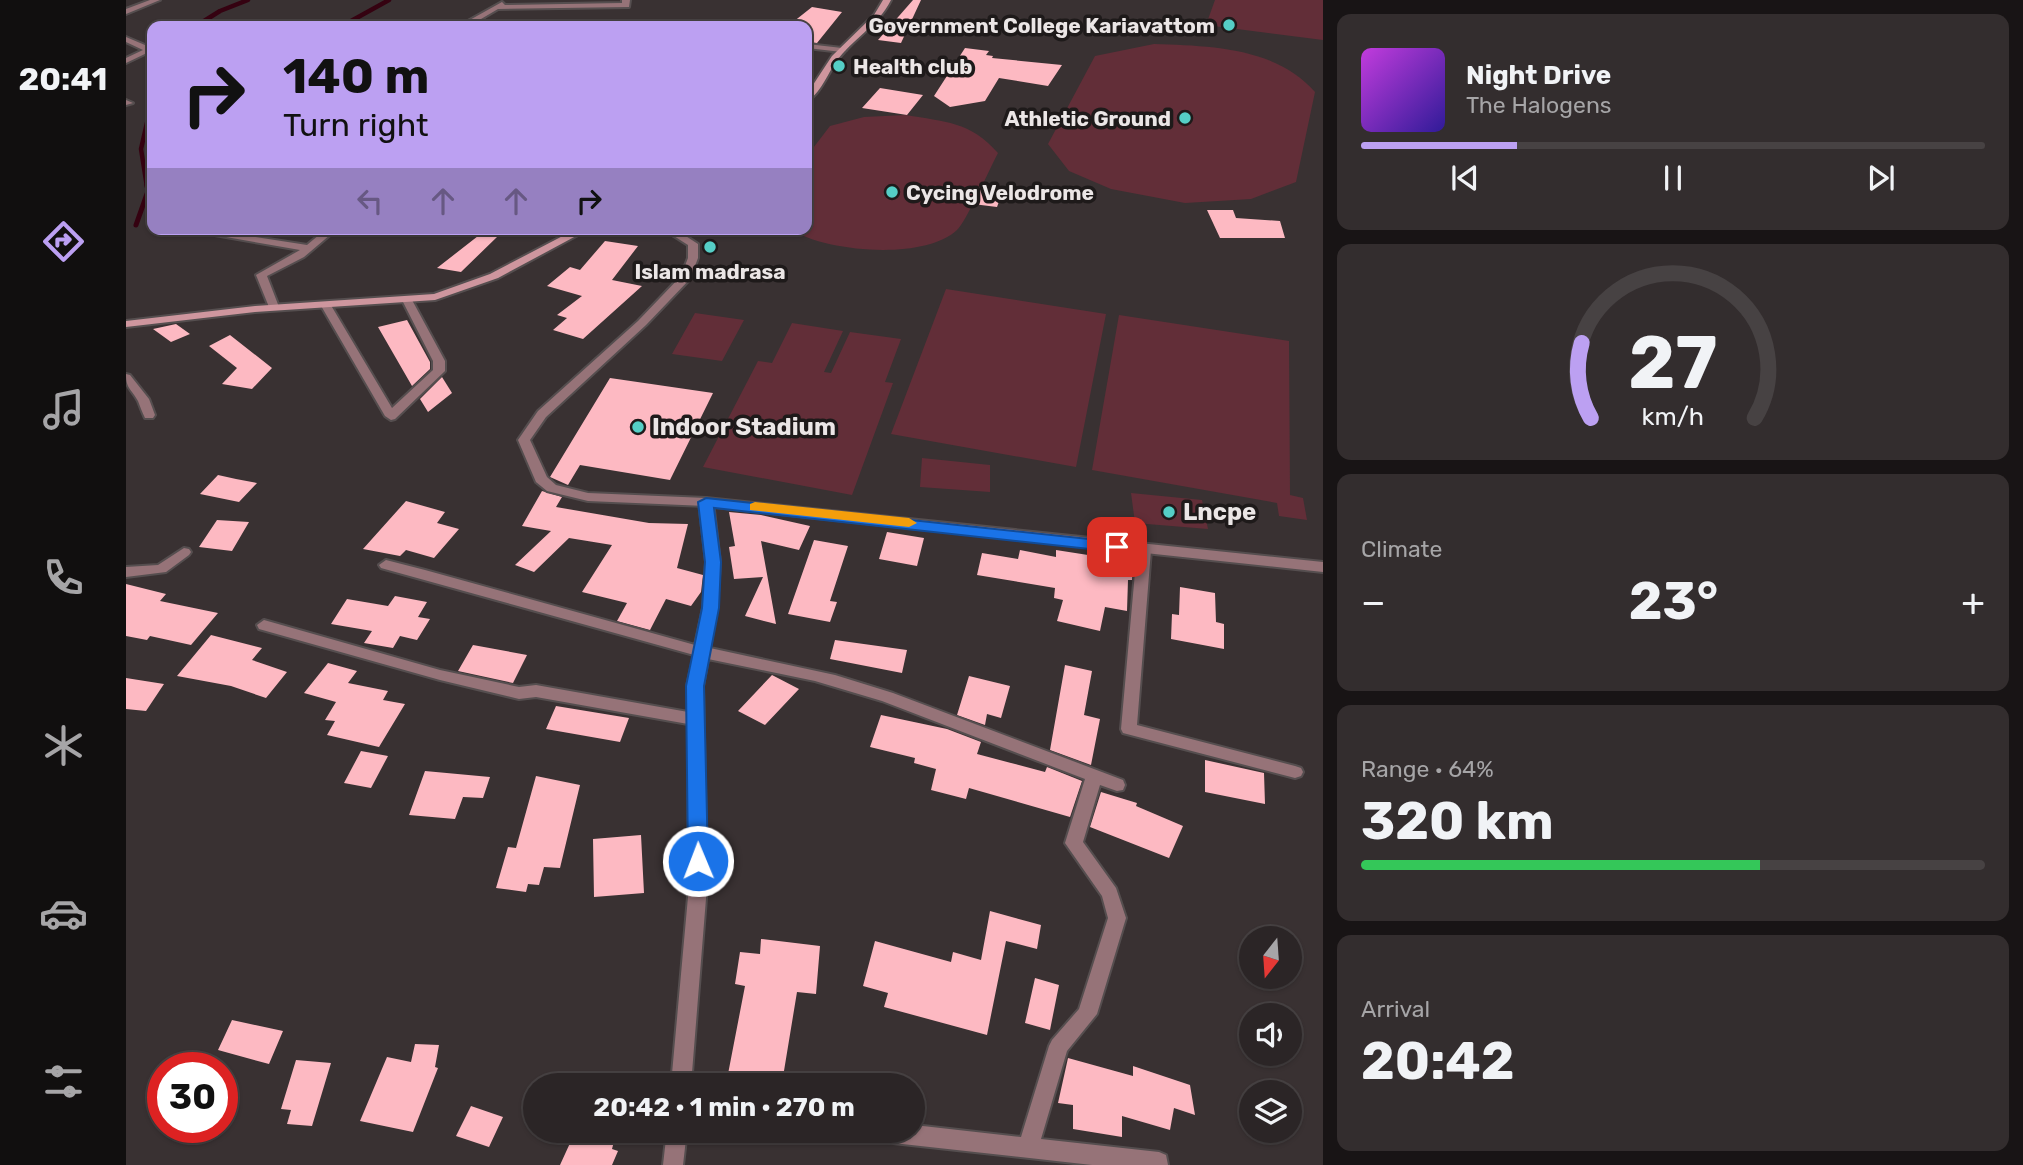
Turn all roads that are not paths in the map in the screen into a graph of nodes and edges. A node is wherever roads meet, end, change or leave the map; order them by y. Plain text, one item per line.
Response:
1 (156, 0) edge
2 (509, 0) edge
3 (626, 0) edge
4 (887, 0) edge
5 (496, 8) junction
6 (126, 12) edge
7 (475, 20) joint
8 (478, 21) edge
9 (126, 39) edge
10 (812, 47) edge
11 (147, 49) edge
12 (147, 51) edge
13 (842, 51) junction
14 (126, 61) edge
15 (812, 91) edge
16 (233, 235) edge
17 (325, 235) edge
18 (572, 235) edge
19 (678, 235) edge
20 (309, 248) junction
21 (407, 300) junction
22 (325, 304) junction
23 (274, 307) junction
24 (126, 324) edge
25 (126, 377) edge
26 (149, 415) dead end
27 (706, 502) junction
28 (1144, 550) junction
29 (184, 552) dead end
30 (386, 565) dead end
31 (1323, 567) edge
32 (126, 572) edge
33 (264, 625) dead end
34 (704, 652) junction
35 (695, 719) junction
36 (1295, 772) dead end
37 (1094, 776) junction
38 (1117, 785) dead end
39 (682, 1073) edge
40 (925, 1136) edge
41 (676, 1143) edge
42 (1028, 1146) junction
43 (1159, 1162) dead end
44 (673, 1165) edge

1 - 6 street
2 - 5 street
3 - 5 street
4 - 13 main road
5 - 7 street
7 - 8 street
9 - 11 street
10 - 13 street
12 - 14 street
13 - 15 main road
16 - 20 street
17 - 20 street
18 - 21 main road
19 - 27 street
20 - 23 street
21 - 22 main road
21 - 22 street
22 - 23 main road
23 - 24 main road
25 - 26 street
27 - 28 street
27 - 34 street
28 - 31 street
28 - 36 street
29 - 32 street
30 - 34 street
33 - 35 street
34 - 35 street
34 - 37 street
35 - 39 street
37 - 38 street
37 - 42 street
40 - 42 street
41 - 44 street
42 - 43 street

